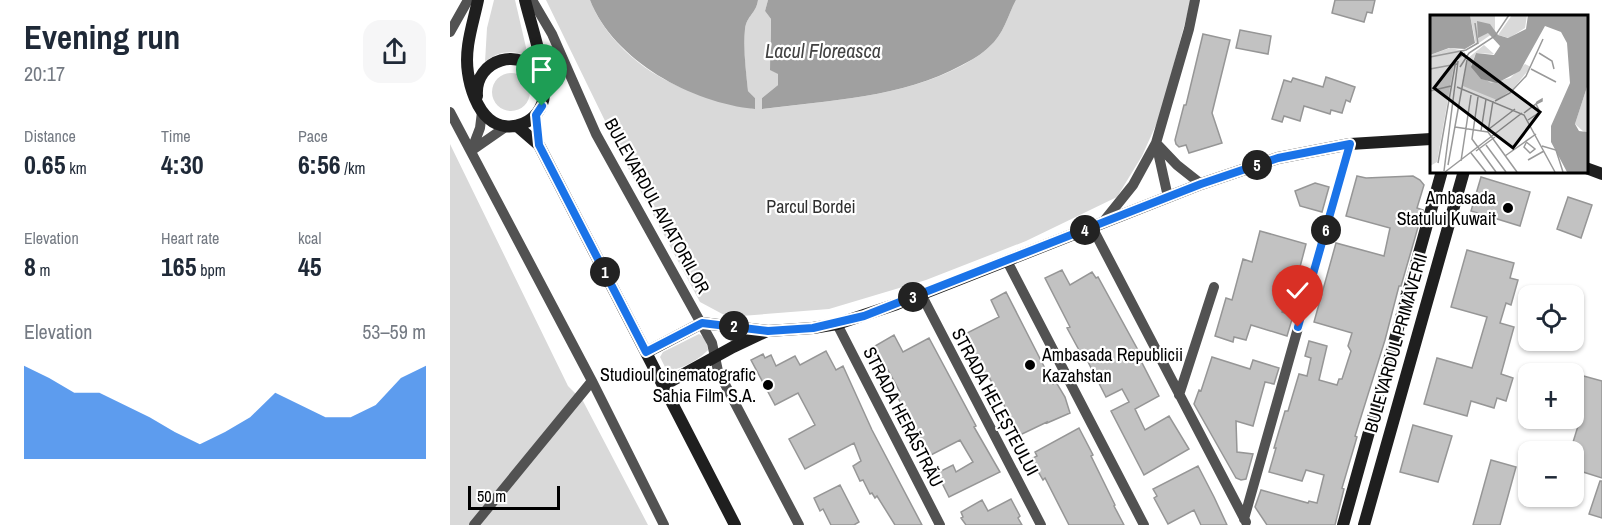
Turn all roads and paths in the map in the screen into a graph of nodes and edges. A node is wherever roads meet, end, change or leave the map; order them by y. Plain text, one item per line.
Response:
1 (468, 0) edge
2 (478, 0) edge
3 (525, 0) edge
4 (532, 0) edge
5 (1195, 0) edge
6 (450, 32) edge
7 (544, 85) junction
8 (480, 107) junction
9 (450, 112) edge
10 (536, 115) junction
11 (512, 126) junction
12 (1430, 139) edge
13 (1156, 143) junction
14 (1350, 144) junction
15 (539, 145) junction
16 (471, 151) junction
17 (1587, 168) edge
18 (1442, 172) edge
19 (1464, 172) edge
20 (1602, 174) edge
21 (1201, 184) junction
22 (1168, 197) junction
23 (1098, 225) junction
24 (1007, 261) junction
25 (1214, 287) dead end
26 (921, 294) junction
27 (702, 323) junction
28 (837, 324) junction
29 (768, 331) junction
30 (646, 352) junction
31 (716, 356) junction
32 (592, 381) junction
33 (664, 385) junction
34 (1179, 395) junction
35 (1246, 522) edge
36 (474, 525) edge
37 (664, 525) edge
38 (735, 525) edge
39 (799, 525) edge
40 (940, 525) edge
41 (1041, 525) edge
42 (1144, 525) edge
43 (1343, 525) edge
44 (1364, 525) edge

1 - 6 street
2 - 8 street
3 - 7 street
4 - 27 street, BULEVARDUL AVIATORILOR
5 - 13 street
7 - 8 street
7 - 10 street
8 - 11 street
8 - 16 street
9 - 16 street
10 - 11 street
10 - 15 street
11 - 15 street
11 - 16 street
12 - 14 street
13 - 21 street
13 - 22 street
13 - 23 street
14 - 21 street
14 - 35 street
15 - 30 street
16 - 32 street
17 - 20 street
18 - 43 street, BULEVARDUL PRIMĂVERII
19 - 44 street, BULEVARDUL PRIMĂVERII
21 - 22 street
22 - 23 street
23 - 24 street
23 - 34 street
24 - 26 street
24 - 42 street
25 - 34 street
26 - 28 street
26 - 41 street, STRADA HELEȘTEULUI
27 - 29 street
27 - 30 street
27 - 31 street, BULEVARDUL AVIATORILOR
28 - 29 street
28 - 40 street, STRADA HERĂSTRĂU
29 - 31 street
30 - 33 street
31 - 33 street
31 - 39 street, BULEVARDUL AVIATORILOR
32 - 36 street
32 - 37 street
33 - 38 street
34 - 35 street

